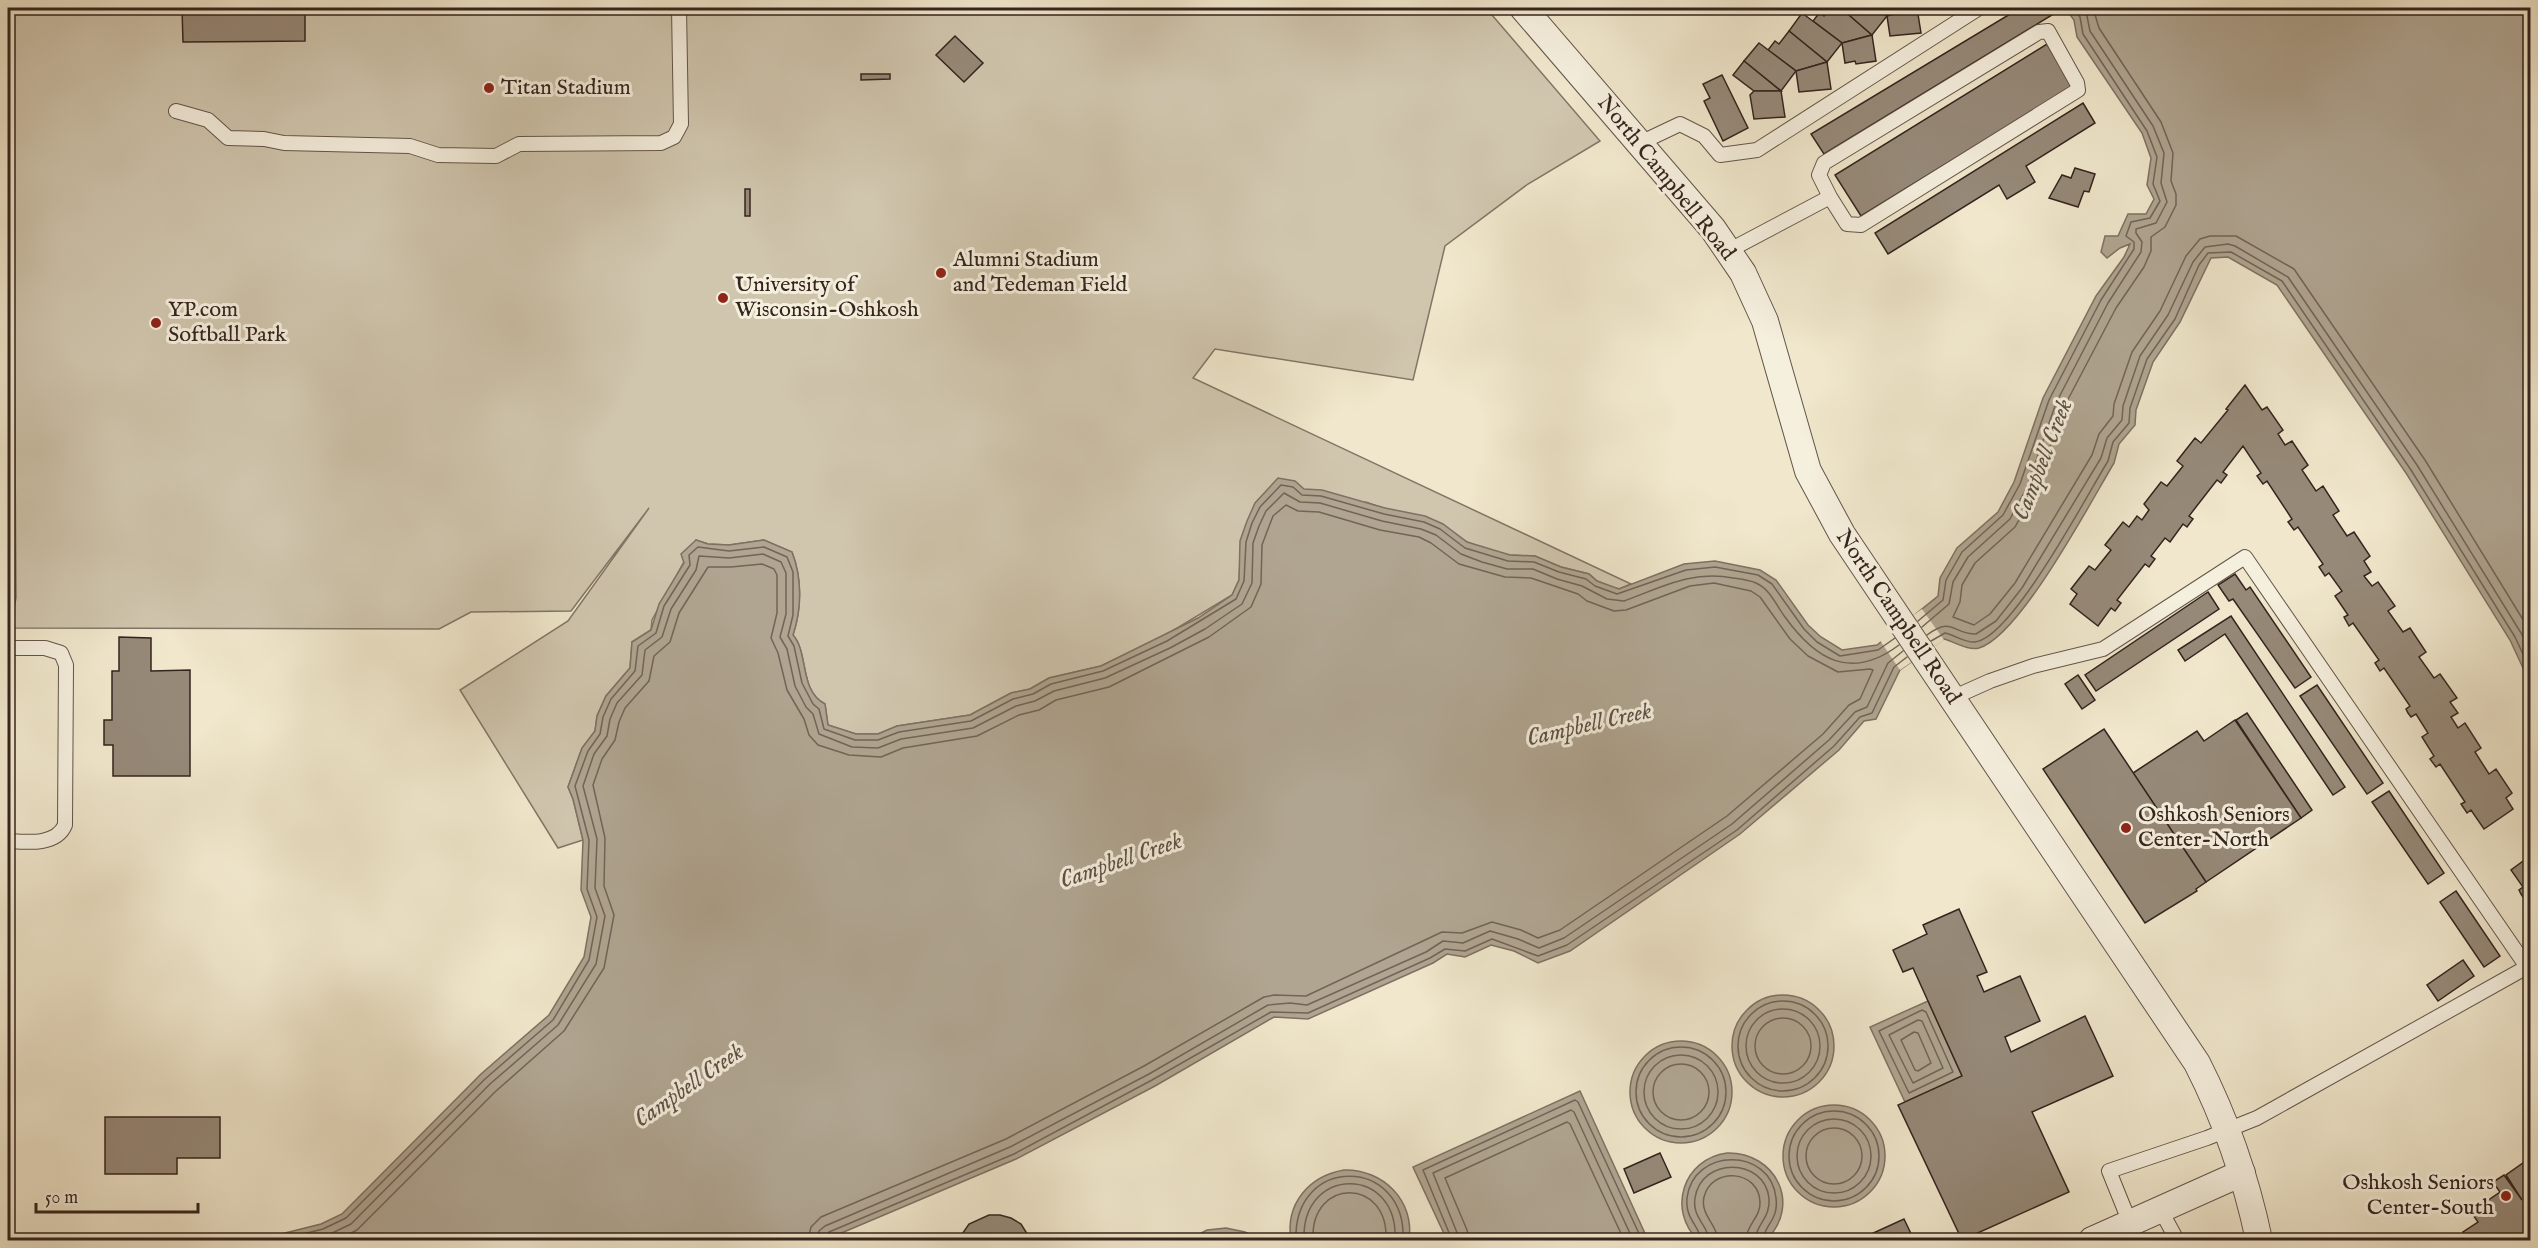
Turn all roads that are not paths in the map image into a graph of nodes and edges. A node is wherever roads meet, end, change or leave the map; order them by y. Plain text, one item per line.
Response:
1 (679, 8) edge
2 (1524, 8) edge
3 (1979, 8) edge
4 (176, 111) dead end
5 (1640, 144) junction
6 (1830, 197) junction
7 (1728, 250) junction
8 (8, 648) edge
9 (1952, 698) junction
10 (8, 841) edge
11 (2228, 1130) junction
12 (2242, 1173) junction
13 (2160, 1209) junction
14 (2130, 1223) junction
15 (2092, 1240) edge
16 (2177, 1240) edge
17 (2259, 1240) edge

1 - 4 lane
2 - 5 street, North Campbell Road
3 - 5 lane
5 - 7 street, North Campbell Road
6 - 6 lane
6 - 7 lane
7 - 9 street, North Campbell Road
8 - 10 lane
9 - 11 street, North Campbell Road
9 - 11 lane
11 - 12 street, North Campbell Road
11 - 14 lane
12 - 13 street
12 - 17 street, North Campbell Road
13 - 14 street
13 - 16 lane
14 - 15 street

